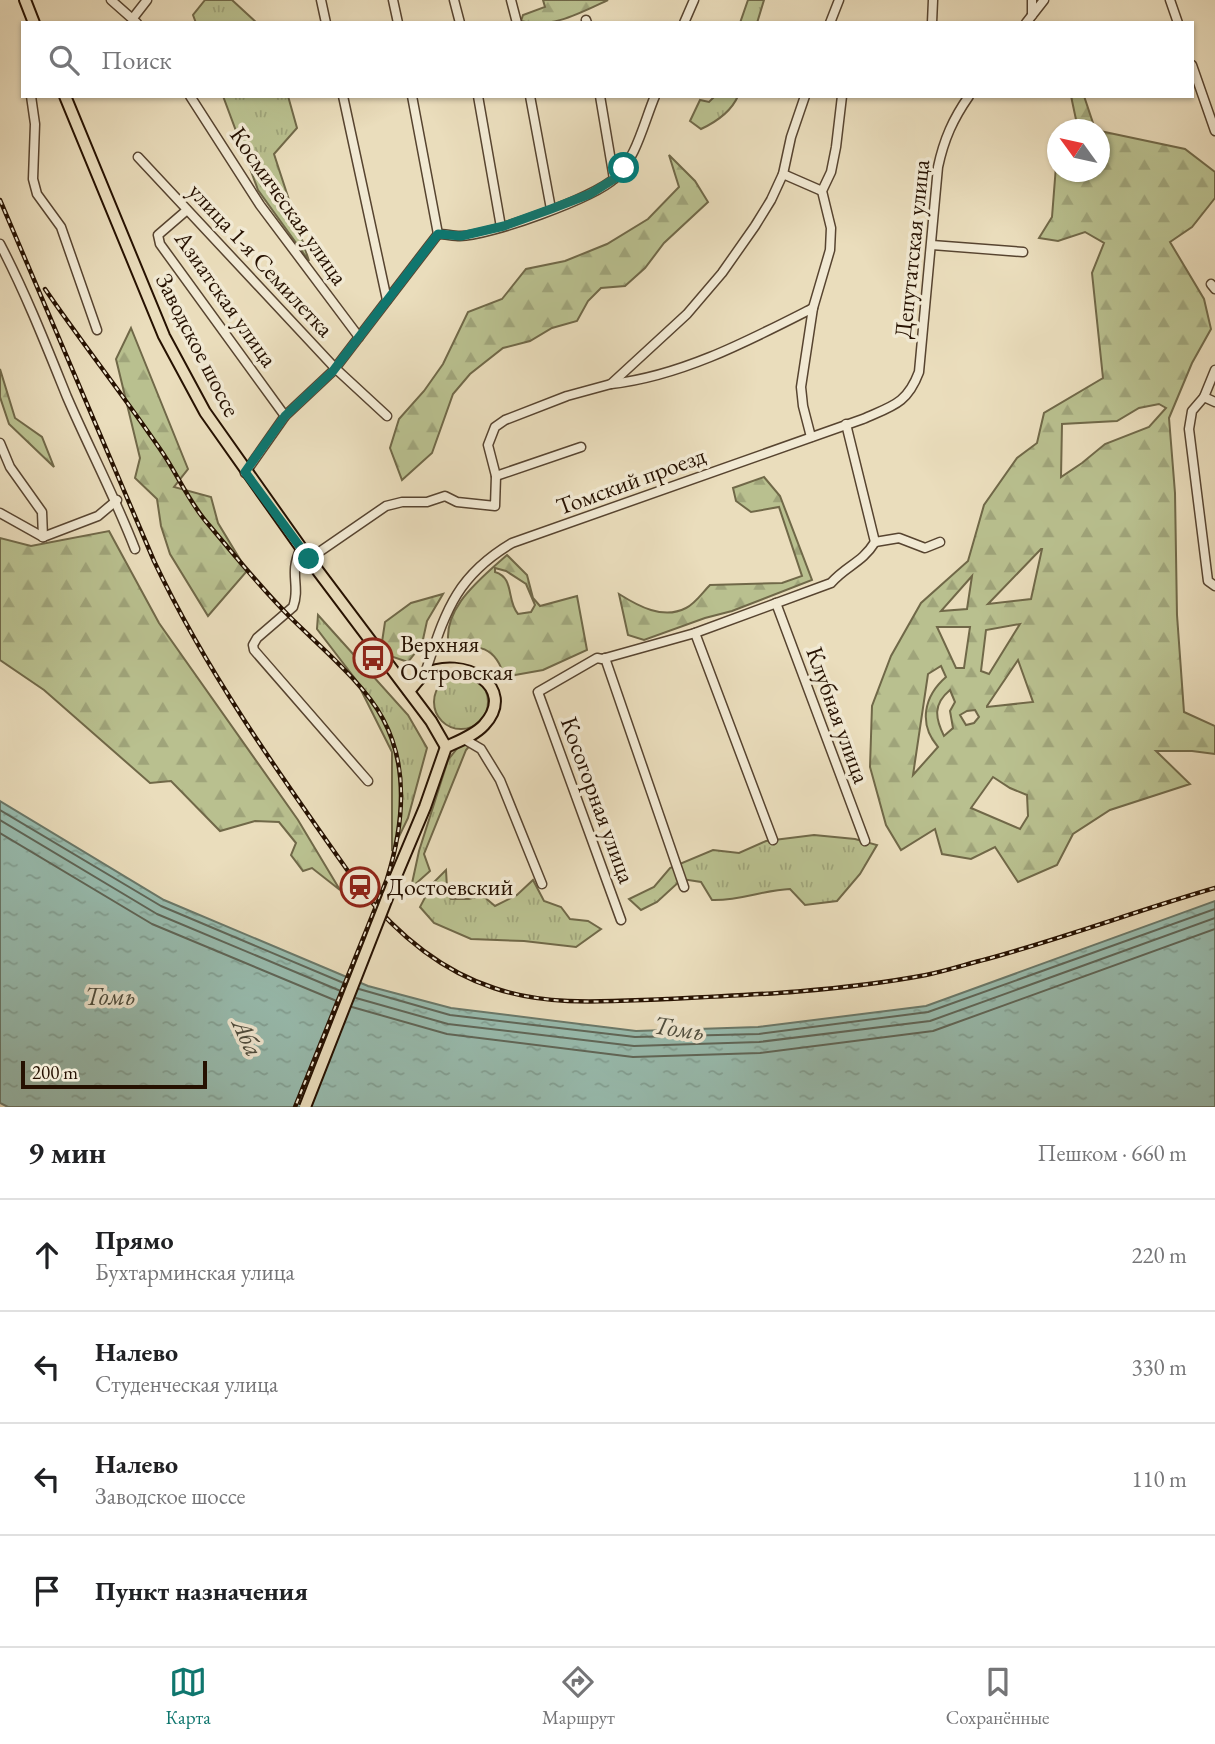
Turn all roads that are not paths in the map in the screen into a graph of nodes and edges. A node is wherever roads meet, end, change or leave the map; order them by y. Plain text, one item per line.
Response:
1 (25, 0) edge
2 (111, 0) edge
3 (146, 0) edge
4 (321, 0) edge
5 (393, 0) edge
6 (454, 0) edge
7 (511, 0) edge
8 (694, 0) edge
9 (839, 0) edge
10 (933, 0) edge
11 (1032, 0) edge
12 (1044, 0) edge
13 (1170, 0) edge
14 (1029, 19) edge
15 (135, 20) edge
16 (33, 21) edge
17 (326, 21) edge
18 (398, 21) edge
19 (459, 21) edge
20 (516, 21) edge
21 (685, 21) edge
22 (831, 21) edge
23 (932, 21) edge
24 (1177, 21) edge
25 (1194, 71) edge
26 (31, 98) edge
27 (66, 98) edge
28 (191, 98) edge
29 (343, 98) edge
30 (412, 98) edge
31 (478, 98) edge
32 (530, 98) edge
33 (600, 98) edge
34 (654, 98) edge
35 (805, 98) edge
36 (842, 98) edge
37 (968, 98) edge
38 (1215, 131) edge
39 (138, 157) dead end
40 (783, 174) junction
41 (614, 179) junction
42 (822, 191) junction
43 (551, 209) junction
44 (187, 210) junction
45 (501, 227) junction
46 (438, 234) junction
47 (0, 244) edge
48 (932, 245) junction
49 (1023, 252) dead end
50 (387, 300) junction
51 (813, 309) junction
52 (97, 330) dead end
53 (359, 337) junction
54 (335, 368) junction
55 (1215, 370) edge
56 (611, 384) junction
57 (1204, 397) junction
58 (1215, 402) edge
59 (897, 404) joint
60 (285, 416) junction
61 (387, 416) dead end
62 (846, 424) junction
63 (811, 437) junction
64 (0, 443) edge
65 (581, 447) dead end
66 (245, 472) junction
67 (496, 475) junction
68 (117, 500) junction
69 (0, 513) edge
70 (43, 537) junction
71 (875, 542) junction
72 (940, 542) dead end
73 (300, 548) junction
74 (135, 549) dead end
75 (309, 559) junction
76 (1215, 586) edge
77 (776, 603) junction
78 (695, 632) junction
79 (604, 659) junction
80 (424, 676) junction
81 (409, 691) junction
82 (464, 738) junction
83 (446, 747) junction
84 (368, 781) dead end
85 (773, 840) dead end
86 (865, 841) dead end
87 (542, 884) dead end
88 (684, 887) dead end
89 (621, 920) dead end
90 (305, 1107) edge

1 - 16 main road
2 - 15 street
3 - 15 street
4 - 17 street
5 - 18 street
6 - 19 street
7 - 20 street
8 - 21 street
9 - 22 street
10 - 23 street
11 - 14 street
12 - 14 street
13 - 24 street
25 - 38 street
26 - 52 street
27 - 66 main road, Заводское шоссе
28 - 53 street, Космическая улица
29 - 50 street
30 - 46 street
31 - 45 street
32 - 43 street
33 - 41 street
34 - 41 street
35 - 40 street
36 - 42 street
37 - 48 street, Депутатская улица
39 - 44 street, улица 1-я Семилетка
40 - 42 street
40 - 56 street
41 - 43 street
42 - 51 street
43 - 45 street
44 - 54 street, улица 1-я Семилетка
44 - 60 street, Азиатская улица
45 - 46 street
46 - 50 street
47 - 68 street
48 - 49 street
48 - 59 street, Депутатская улица
50 - 53 street
51 - 56 street
51 - 63 street
53 - 54 street
54 - 60 street
54 - 61 street, улица 1-я Семилетка
55 - 57 street
56 - 67 street
57 - 58 street
57 - 76 street
59 - 62 street, Томский проезд
60 - 66 street
62 - 63 street, Томский проезд
62 - 71 street
63 - 80 street, Томский проезд
64 - 70 street
65 - 67 street
66 - 73 main road, Заводское шоссе
67 - 75 street
68 - 70 street
68 - 74 street
69 - 70 street
71 - 72 street
71 - 77 street
73 - 75 main road, Заводское шоссе
73 - 84 street
75 - 81 main road, Заводское шоссе
77 - 78 street
77 - 86 street, Клубная улица
78 - 79 street
78 - 85 street
79 - 88 street
79 - 89 street, Косогорная улица
80 - 81 main road
80 - 82 main road
81 - 83 main road, Заводское шоссе
82 - 83 main road
82 - 87 street
83 - 90 main road, bridge

